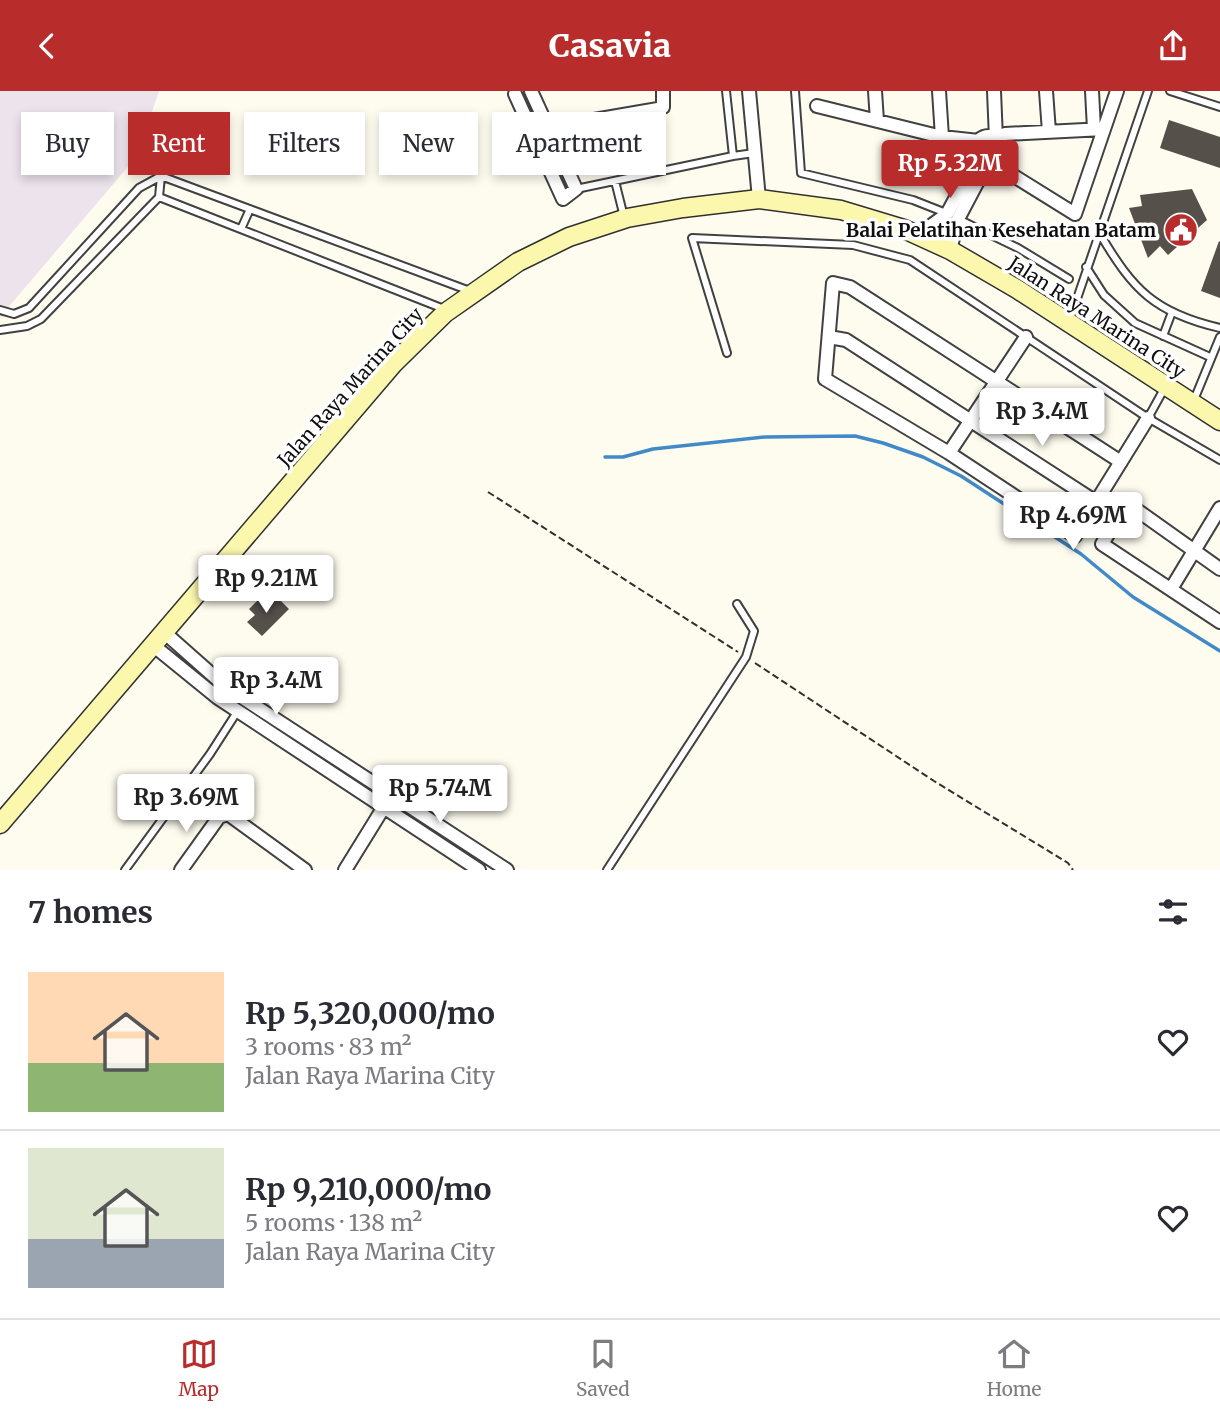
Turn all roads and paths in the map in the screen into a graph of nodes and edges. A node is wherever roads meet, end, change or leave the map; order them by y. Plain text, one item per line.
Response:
1 (530, 91) edge
2 (663, 91) edge
3 (726, 91) edge
4 (749, 91) edge
5 (796, 91) edge
6 (875, 91) edge
7 (939, 91) edge
8 (994, 91) edge
9 (1046, 91) edge
10 (1091, 91) edge
11 (1116, 91) edge
12 (1148, 91) edge
13 (1170, 91) edge
14 (512, 92) edge
15 (817, 106) dead end
16 (1220, 107) edge
17 (522, 112) edge
18 (541, 112) edge
19 (641, 112) edge
20 (877, 121) junction
21 (1099, 129) junction
22 (1049, 132) junction
23 (942, 137) junction
24 (996, 139) junction
25 (979, 141) junction
26 (754, 153) junction
27 (733, 156) junction
28 (986, 162) junction
29 (552, 175) edge
30 (570, 175) edge
31 (161, 176) junction
32 (615, 181) junction
33 (576, 189) junction
34 (159, 197) junction
35 (759, 199) junction
36 (250, 209) junction
37 (953, 216) junction
38 (625, 219) junction
39 (241, 229) junction
40 (1100, 234) junction
41 (918, 235) junction
42 (950, 250) junction
43 (1086, 267) junction
44 (1069, 279) dead end
45 (474, 293) junction
46 (0, 310) edge
47 (449, 310) junction
48 (1172, 312) junction
49 (1068, 323) junction
50 (1220, 328) edge
51 (0, 330) edge
52 (1163, 336) junction
53 (829, 337) junction
54 (1026, 337) junction
55 (1220, 337) edge
56 (727, 353) dead end
57 (1210, 357) junction
58 (997, 382) junction
59 (1166, 386) junction
60 (1193, 404) junction
61 (1148, 418) junction
62 (1220, 421) edge
63 (970, 422) junction
64 (949, 453) junction
65 (1220, 460) edge
66 (1121, 463) junction
67 (488, 492) dead end
68 (1096, 502) junction
69 (1219, 511) edge
70 (1194, 551) junction
71 (232, 553) junction
72 (1220, 569) edge
73 (260, 575) dead end
74 (1171, 589) junction
75 (737, 604) dead end
76 (1220, 622) edge
77 (160, 639) junction
78 (746, 657) junction
79 (237, 712) junction
80 (391, 794) junction
81 (384, 807) junction
82 (0, 824) edge
83 (188, 868) edge
84 (125, 870) edge
85 (304, 870) edge
86 (345, 870) edge
87 (479, 870) edge
88 (507, 870) edge
89 (607, 870) edge
90 (1073, 870) edge

1 - 14 street
1 - 18 street
2 - 19 street
3 - 27 lane
4 - 26 street
5 - 37 lane
6 - 20 street
7 - 23 street
8 - 24 street
9 - 22 street
10 - 21 street
11 - 21 street
12 - 40 lane
13 - 16 lane
14 - 17 street
15 - 20 street
20 - 23 street
21 - 22 street
21 - 28 street
22 - 24 street
23 - 25 street
24 - 25 street
24 - 28 street
25 - 28 street
26 - 27 lane
26 - 35 street
27 - 32 lane
28 - 37 street
29 - 33 street
30 - 33 street
31 - 34 lane
31 - 36 lane
31 - 46 lane
32 - 33 lane
32 - 38 lane
34 - 39 lane
34 - 51 lane
35 - 38 main road, Jalan Raya Marina City
35 - 41 main road, Jalan Raya Marina City
36 - 39 lane
36 - 45 lane
37 - 41 street
37 - 42 street
37 - 44 lane
38 - 45 main road, Jalan Raya Marina City
39 - 47 lane
40 - 43 lane
40 - 48 lane
41 - 42 main road, Jalan Raya Marina City
42 - 49 main road, Jalan Raya Marina City
43 - 49 lane
43 - 52 lane
45 - 47 main road, Jalan Raya Marina City
47 - 71 main road, Jalan Raya Marina City
48 - 50 lane
48 - 52 lane
49 - 59 main road, Jalan Raya Marina City
52 - 57 lane
53 - 58 street
53 - 63 street
53 - 64 street
54 - 56 lane
54 - 58 street
54 - 61 lane
55 - 57 lane
57 - 60 lane
58 - 63 street
58 - 66 street
59 - 60 main road, Jalan Raya Marina City
59 - 61 lane
60 - 62 main road, Jalan Raya Marina City
61 - 65 lane
61 - 66 street
63 - 64 street
63 - 68 street
64 - 68 street
66 - 68 street
67 - 78 path
69 - 70 street
70 - 72 street
70 - 74 street
70 - 74 street
71 - 73 lane
71 - 77 main road, Jalan Raya Marina City
74 - 76 street
75 - 78 lane
77 - 79 street
77 - 80 street
77 - 82 main road, Jalan Raya Marina City
78 - 89 lane
78 - 90 path
79 - 81 street
79 - 84 lane
80 - 81 street
80 - 88 street
81 - 86 street
81 - 87 street
83 - 85 street

